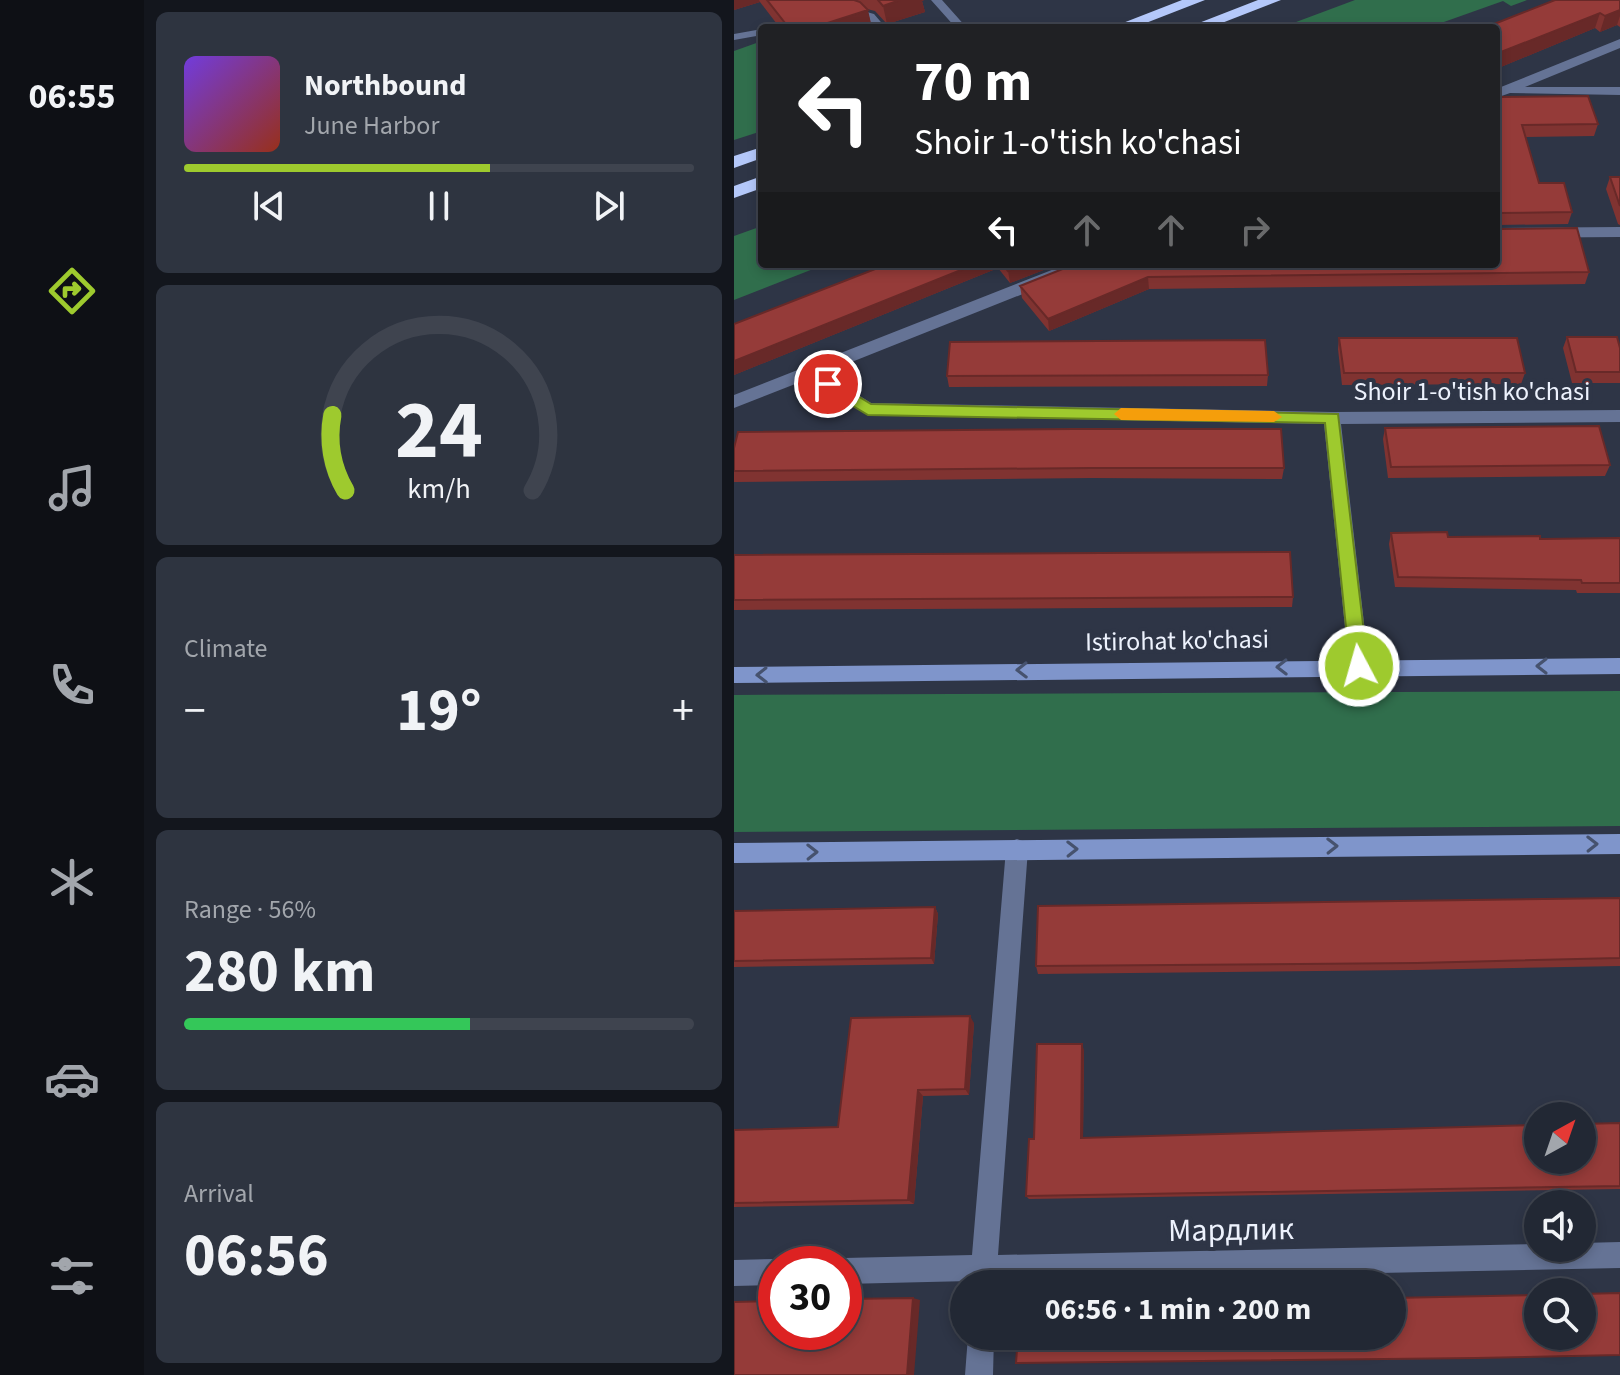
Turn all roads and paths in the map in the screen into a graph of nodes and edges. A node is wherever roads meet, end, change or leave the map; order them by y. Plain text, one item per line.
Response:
1 (936, 0) edge
2 (1197, 0) edge
3 (1273, 0) edge
4 (1176, 3) edge
5 (842, 8) edge
6 (877, 24) edge
7 (958, 24) edge
8 (1127, 24) edge
9 (1205, 24) edge
10 (758, 33) edge
11 (734, 37) edge
12 (1620, 43) edge
13 (1620, 91) edge
14 (1500, 93) edge
15 (758, 153) edge
16 (734, 162) edge
17 (758, 183) edge
18 (734, 192) edge
19 (1620, 232) edge
20 (1500, 233) edge
21 (1072, 268) edge
22 (808, 371) junction
23 (734, 402) edge
24 (1620, 416) edge
25 (1332, 418) junction
26 (1359, 666) junction
27 (1620, 666) edge
28 (734, 675) edge
29 (1620, 844) edge
30 (1017, 849) junction
31 (734, 853) edge
32 (1620, 1255) edge
33 (984, 1270) edge
34 (1166, 1270) edge
35 (758, 1272) edge
36 (862, 1272) edge
37 (734, 1273) edge
38 (950, 1275) edge
39 (980, 1350) edge
40 (979, 1375) edge

1 - 7 lane
2 - 4 highway
3 - 9 highway
4 - 8 highway
5 - 6 lane
10 - 11 lane
12 - 14 street
13 - 14 street
15 - 16 highway
17 - 18 highway
19 - 20 street
21 - 22 street
22 - 23 street
22 - 25 street, Shoir 1-o'tish ko'chasi
24 - 25 street, Shoir 1-o'tish ko'chasi
25 - 26 street
27 -> 26 main road, Istirohat ko'chasi
26 -> 28 main road, Istirohat ko'chasi
30 -> 29 main road
31 -> 30 main road
30 - 33 street
32 - 34 street, Мардлик
35 - 37 street
36 - 38 street, Мардлик
39 - 40 street

